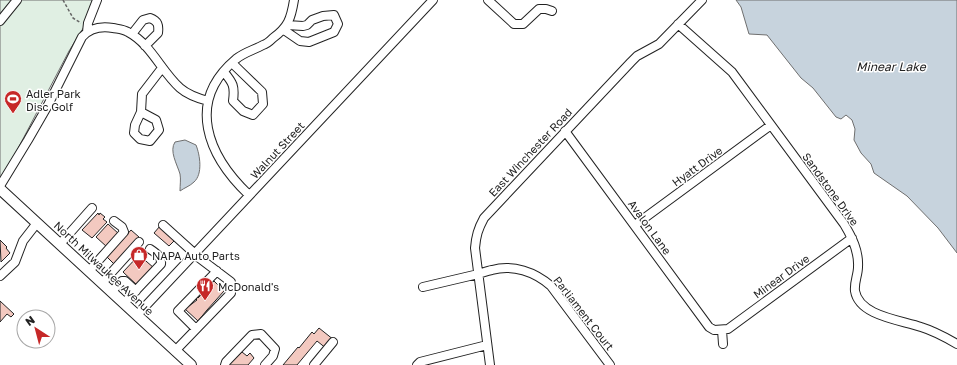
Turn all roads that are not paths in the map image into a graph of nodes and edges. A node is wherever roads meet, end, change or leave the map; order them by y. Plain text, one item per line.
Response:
1 (17, 0) edge
2 (97, 0) edge
3 (294, 0) edge
4 (433, 0) edge
5 (488, 0) edge
6 (702, 0) edge
7 (552, 11) dead end
8 (0, 20) edge
9 (678, 24) junction
10 (286, 28) junction
11 (87, 32) junction
12 (132, 34) junction
13 (145, 46) junction
14 (232, 63) junction
15 (162, 68) junction
16 (224, 72) junction
17 (208, 101) junction
18 (141, 112) dead end
19 (771, 125) junction
20 (565, 131) junction
21 (0, 186) edge
22 (0, 189) edge
23 (249, 195) junction
24 (92, 208) dead end
25 (114, 221) dead end
26 (37, 223) junction
27 (635, 225) junction
28 (163, 226) dead end
29 (852, 238) junction
30 (139, 242) dead end
31 (60, 244) junction
32 (150, 249) dead end
33 (194, 254) junction
34 (89, 271) junction
35 (217, 271) junction
36 (478, 274) junction
37 (0, 276) edge
38 (102, 283) junction
39 (423, 287) dead end
40 (136, 291) junction
41 (111, 292) junction
42 (124, 303) junction
43 (137, 315) junction
44 (196, 329) junction
45 (722, 330) junction
46 (333, 342) dead end
47 (723, 344) dead end
48 (957, 344) edge
49 (487, 345) junction
50 (175, 351) junction
51 (191, 365) edge
52 (225, 365) edge
53 (265, 365) edge
54 (314, 365) edge
55 (417, 365) edge
56 (490, 365) edge
57 (610, 365) edge

1 - 8 street
2 - 11 street
3 - 10 street
4 - 23 street, Walnut Street
5 - 7 street
6 - 9 street, East Winchester Road
9 - 19 street, Sandstone Drive
9 - 20 street, East Winchester Road
10 - 10 street
10 - 14 street
11 - 12 street
11 - 21 street
12 - 13 street
12 - 13 street
13 - 15 street
14 - 16 street
14 - 16 street
15 - 17 street
15 - 18 street
16 - 17 street
17 - 23 street
19 - 27 street, Hyatt Drive
19 - 29 street, Sandstone Drive
20 - 27 street, Avalon Lane
20 - 36 street, East Winchester Road
22 - 26 main road, North Milwaukee Avenue
23 - 33 street, Walnut Street
24 - 31 street
25 - 34 street
26 - 31 main road, North Milwaukee Avenue
26 - 37 street
27 - 45 street, Avalon Lane
28 - 33 street
29 - 45 street, Minear Drive
29 - 48 street, Sandstone Drive
30 - 38 street
31 - 34 main road, North Milwaukee Avenue
32 - 40 street
33 - 35 street
33 - 43 street, Walnut Street
34 - 38 main road, North Milwaukee Avenue
35 - 44 street
35 - 44 street
36 - 39 street, Parliament Court
36 - 49 street, East Winchester Road
36 - 57 street, Parliament Court
38 - 41 main road, North Milwaukee Avenue
40 - 41 street
40 - 42 street
41 - 42 main road, North Milwaukee Avenue
42 - 43 main road, North Milwaukee Avenue
43 - 50 main road, North Milwaukee Avenue
44 - 50 street
45 - 47 street
46 - 54 street
49 - 55 street
49 - 56 street, East Winchester Road
50 - 51 main road, North Milwaukee Avenue
52 - 53 street

